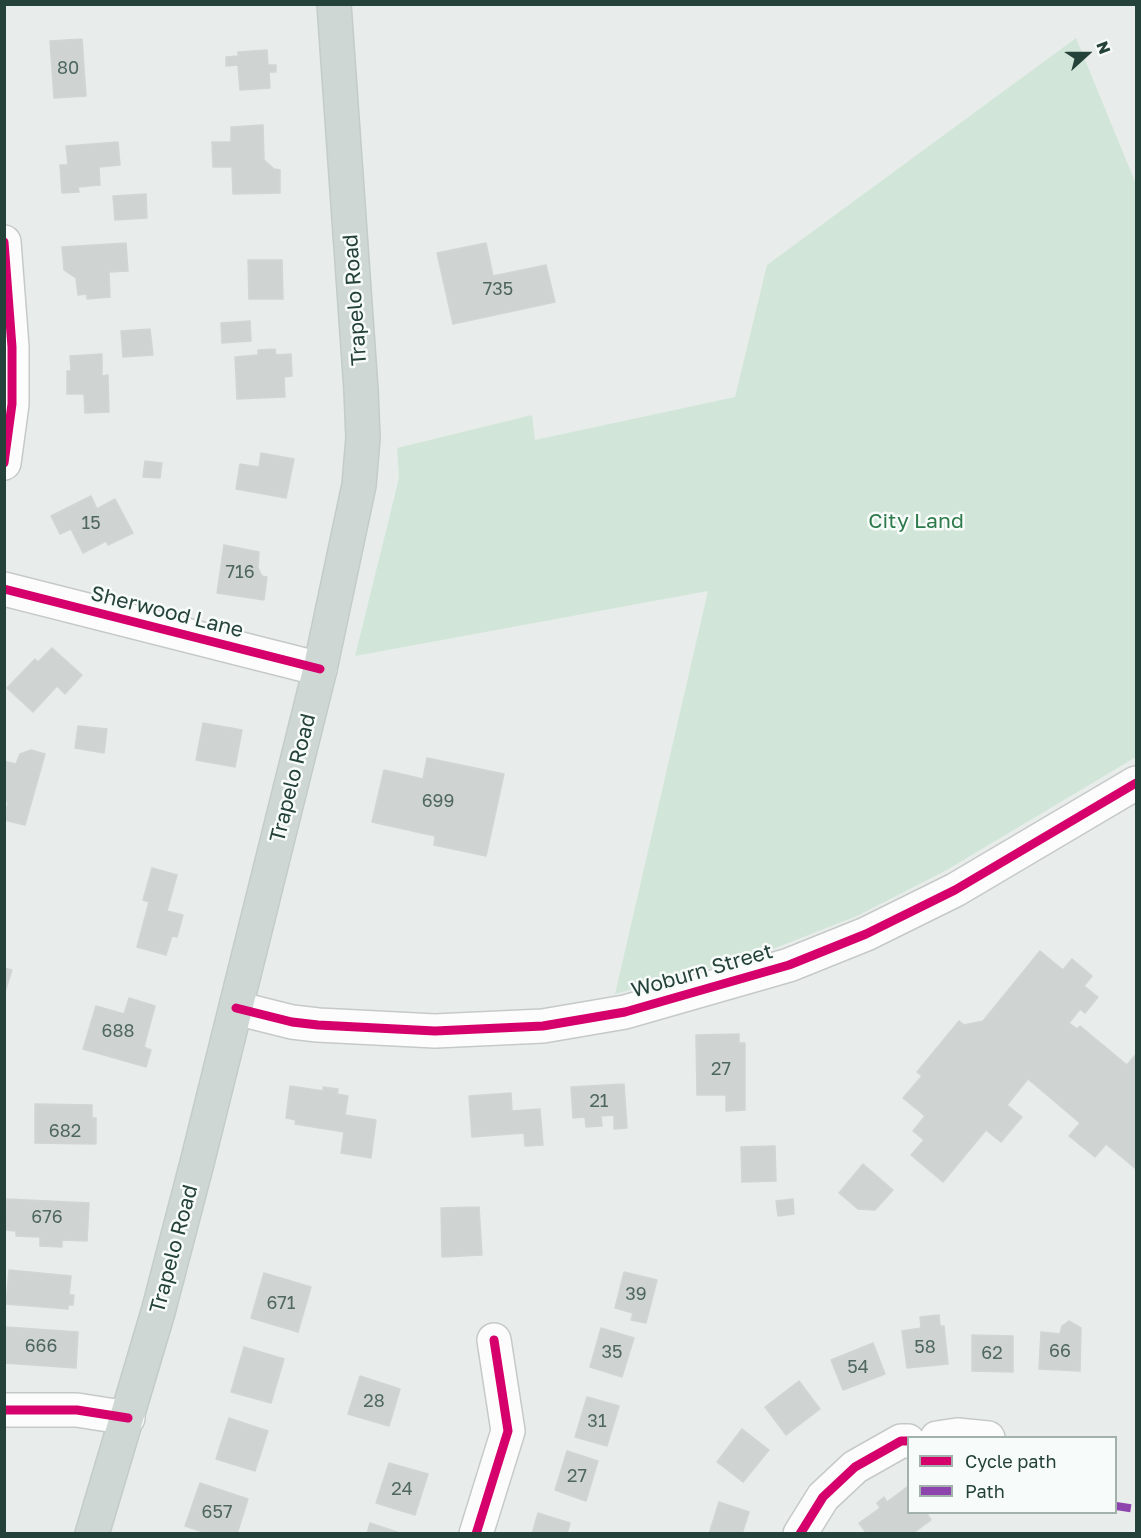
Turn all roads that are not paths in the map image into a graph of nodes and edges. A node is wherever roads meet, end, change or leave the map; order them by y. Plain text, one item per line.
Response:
1 (334, 4) edge
2 (4, 242) edge
3 (4, 463) edge
4 (4, 589) edge
5 (320, 669) junction
6 (1137, 783) edge
7 (236, 1008) junction
8 (494, 1340) dead end
9 (4, 1410) edge
10 (128, 1418) junction
11 (907, 1441) edge
12 (92, 1533) edge
13 (476, 1533) edge
14 (800, 1533) edge

1 - 5 main road, Trapelo Road
2 - 3 street
4 - 5 street, Sherwood Lane
5 - 7 main road, Trapelo Road
6 - 7 street, Woburn Street
7 - 10 main road, Trapelo Road
8 - 13 street
9 - 10 street
10 - 12 main road, Trapelo Road
11 - 14 street

